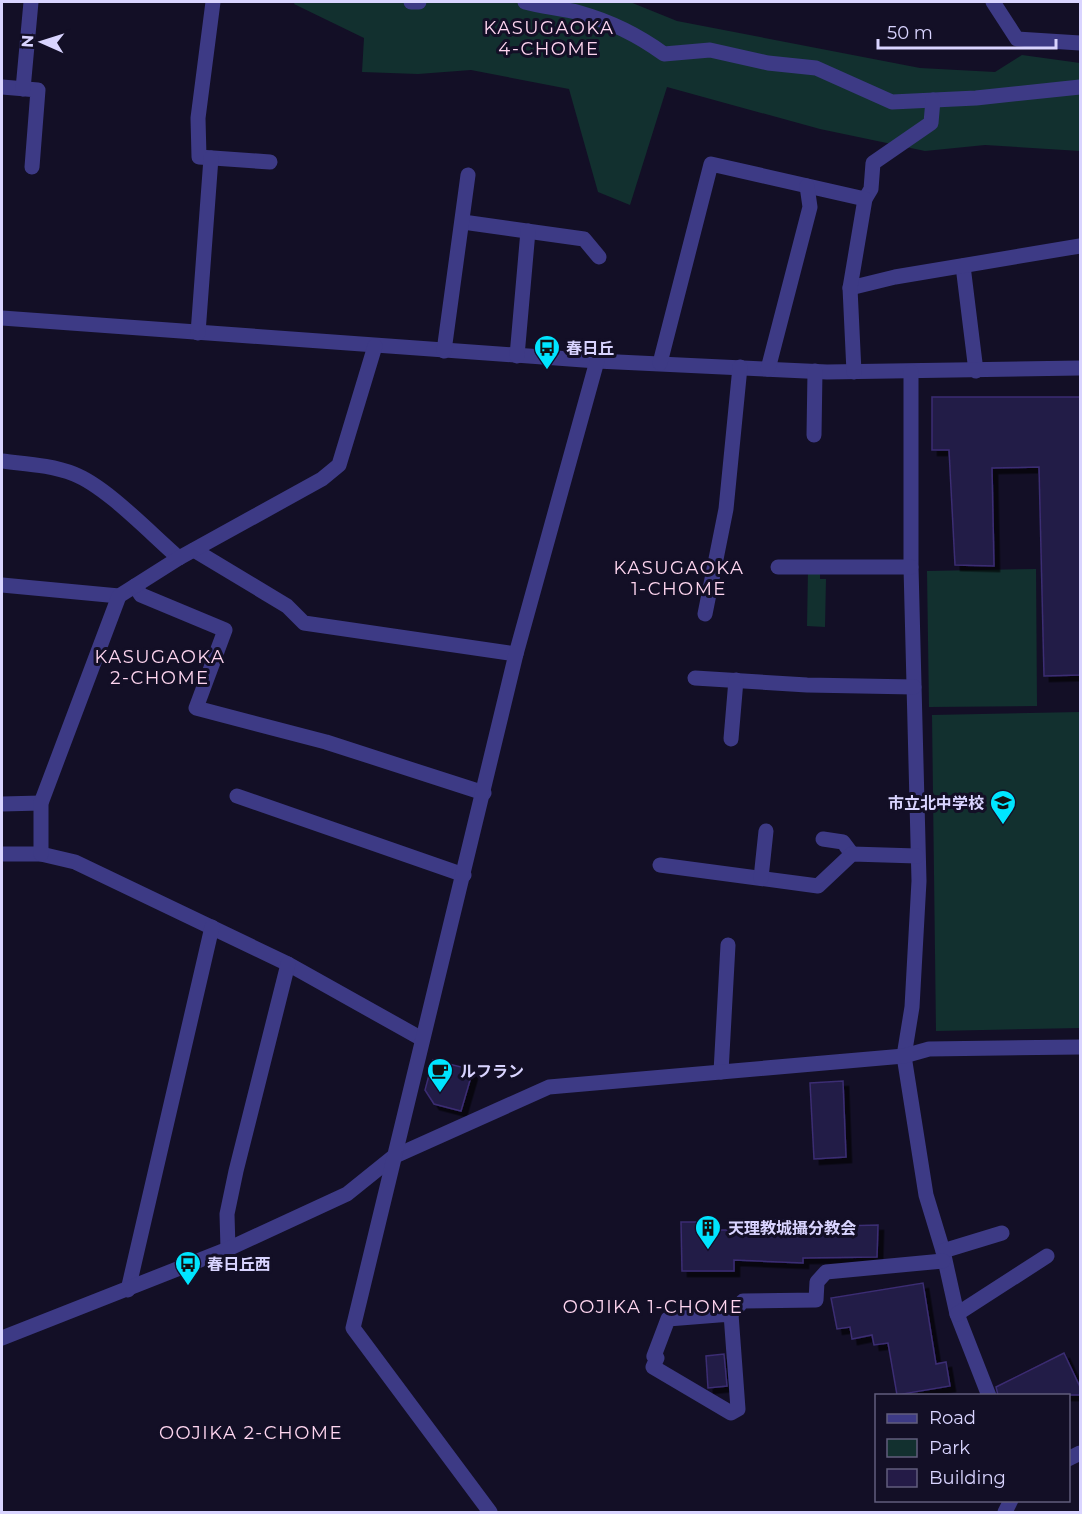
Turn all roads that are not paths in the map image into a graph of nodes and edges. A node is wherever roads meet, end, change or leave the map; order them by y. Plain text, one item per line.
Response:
1 (31, 2) edge
2 (213, 2) edge
3 (411, 2) edge
4 (419, 2) edge
5 (525, 2) edge
6 (993, 2) edge
7 (1080, 43) edge
8 (2, 87) edge
9 (1080, 87) edge
10 (23, 89) junction
11 (933, 100) junction
12 (211, 158) junction
13 (270, 162) dead end
14 (32, 167) dead end
15 (468, 175) dead end
16 (807, 186) junction
17 (865, 199) junction
18 (463, 222) junction
19 (528, 231) junction
20 (1080, 246) edge
21 (599, 257) dead end
22 (963, 266) junction
23 (850, 288) junction
24 (2, 318) edge
25 (198, 333) junction
26 (375, 346) junction
27 (444, 351) junction
28 (517, 356) junction
29 (597, 361) junction
30 (660, 363) junction
31 (740, 367) junction
32 (1080, 368) edge
33 (768, 369) junction
34 (821, 371) junction
35 (975, 371) junction
36 (854, 372) junction
37 (911, 372) junction
38 (814, 435) dead end
39 (2, 461) edge
40 (194, 549) junction
41 (179, 558) junction
42 (778, 567) dead end
43 (911, 567) junction
44 (2, 585) edge
45 (135, 586) junction
46 (119, 596) junction
47 (705, 614) dead end
48 (516, 654) junction
49 (695, 678) dead end
50 (736, 680) junction
51 (914, 687) junction
52 (730, 739) dead end
53 (484, 793) junction
54 (237, 796) dead end
55 (41, 803) junction
56 (2, 804) edge
57 (766, 831) dead end
58 (823, 839) dead end
59 (2, 854) edge
60 (41, 854) junction
61 (852, 854) junction
62 (917, 856) junction
63 (660, 865) dead end
64 (464, 875) junction
65 (761, 878) junction
66 (212, 927) junction
67 (728, 945) dead end
68 (288, 964) junction
69 (422, 1039) junction
70 (1080, 1047) edge
71 (904, 1056) junction
72 (721, 1072) junction
73 (393, 1157) junction
74 (1002, 1233) dead end
75 (228, 1250) junction
76 (943, 1256) junction
77 (1047, 1256) dead end
78 (128, 1290) junction
79 (731, 1314) junction
80 (957, 1314) junction
81 (2, 1338) edge
82 (988, 1394) edge
83 (490, 1512) edge

1 - 10 street
2 - 12 street
3 - 4 street
5 - 11 street
6 - 7 street
8 - 10 street
9 - 11 street
10 - 14 street
11 - 17 street
12 - 13 street
12 - 25 street
15 - 18 street
16 - 17 street
16 - 30 street
16 - 33 street
17 - 23 street
18 - 19 street
18 - 27 street
19 - 21 street
19 - 28 street
20 - 22 street
22 - 23 street
22 - 35 street
23 - 36 street
24 - 25 street
25 - 26 street
26 - 27 street
26 - 40 street
27 - 28 street
28 - 29 street
29 - 30 street
29 - 48 street
30 - 31 street
31 - 33 street
31 - 47 street
32 - 35 street
33 - 34 street
34 - 36 street
34 - 38 street
35 - 37 street
36 - 37 street
37 - 43 street
39 - 41 street
40 - 41 street
40 - 48 street
41 - 45 street
42 - 43 street
43 - 51 street
44 - 46 street
45 - 46 street
45 - 53 street
46 - 55 street
48 - 53 street
49 - 50 street
50 - 51 street
50 - 52 street
51 - 62 street
53 - 64 street
54 - 64 street
55 - 56 street
55 - 60 street
57 - 65 street
58 - 61 street
59 - 60 street
60 - 66 street
61 - 62 street
61 - 65 street
62 - 71 street
63 - 65 street
64 - 69 street
66 - 68 street
66 - 78 street
67 - 72 street
68 - 69 street
68 - 75 street
69 - 73 street
70 - 71 street
71 - 72 street
71 - 76 street
72 - 73 street
73 - 75 street
73 - 83 street
74 - 76 street
75 - 78 street
76 - 79 street
76 - 80 street
77 - 80 street
78 - 81 street
79 - 79 street
80 - 82 street

